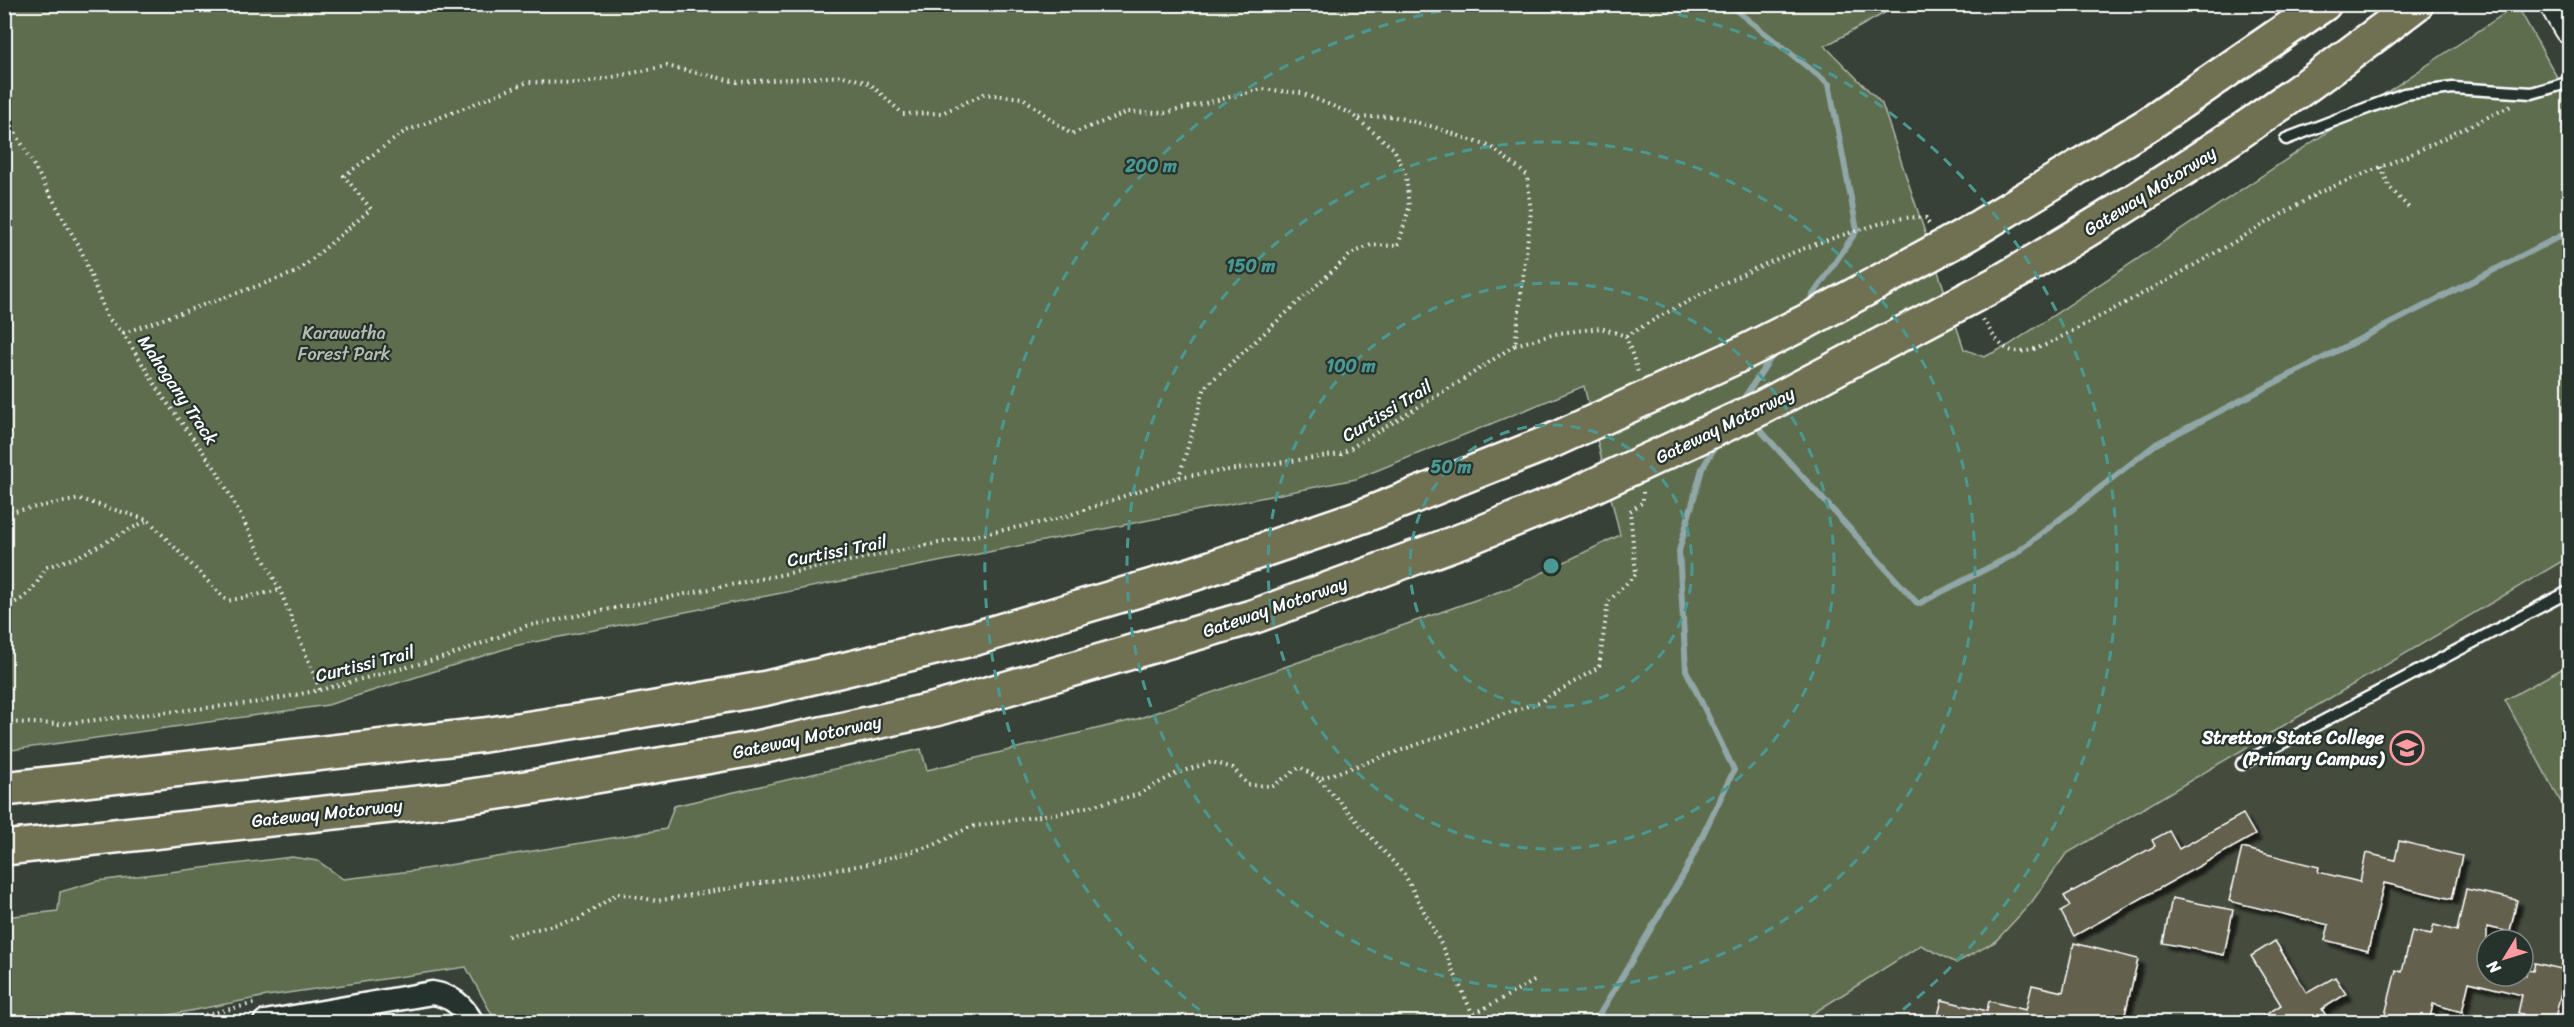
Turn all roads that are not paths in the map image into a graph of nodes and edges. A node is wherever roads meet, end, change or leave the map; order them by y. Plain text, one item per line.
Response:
1 (2324, 4) edge
2 (2416, 4) edge
3 (2556, 4) edge
4 (2570, 28) edge
5 (2570, 82) edge
6 (2286, 139) dead end
7 (2570, 591) edge
8 (2242, 764) dead end
9 (4, 789) edge
10 (4, 848) edge
11 (265, 1023) edge
12 (472, 1023) edge

1 - 9 highway, bridge
2 - 10 highway, Gateway Motorway, bridge
3 - 4 street
5 - 6 lane
7 - 8 lane
11 - 12 street

